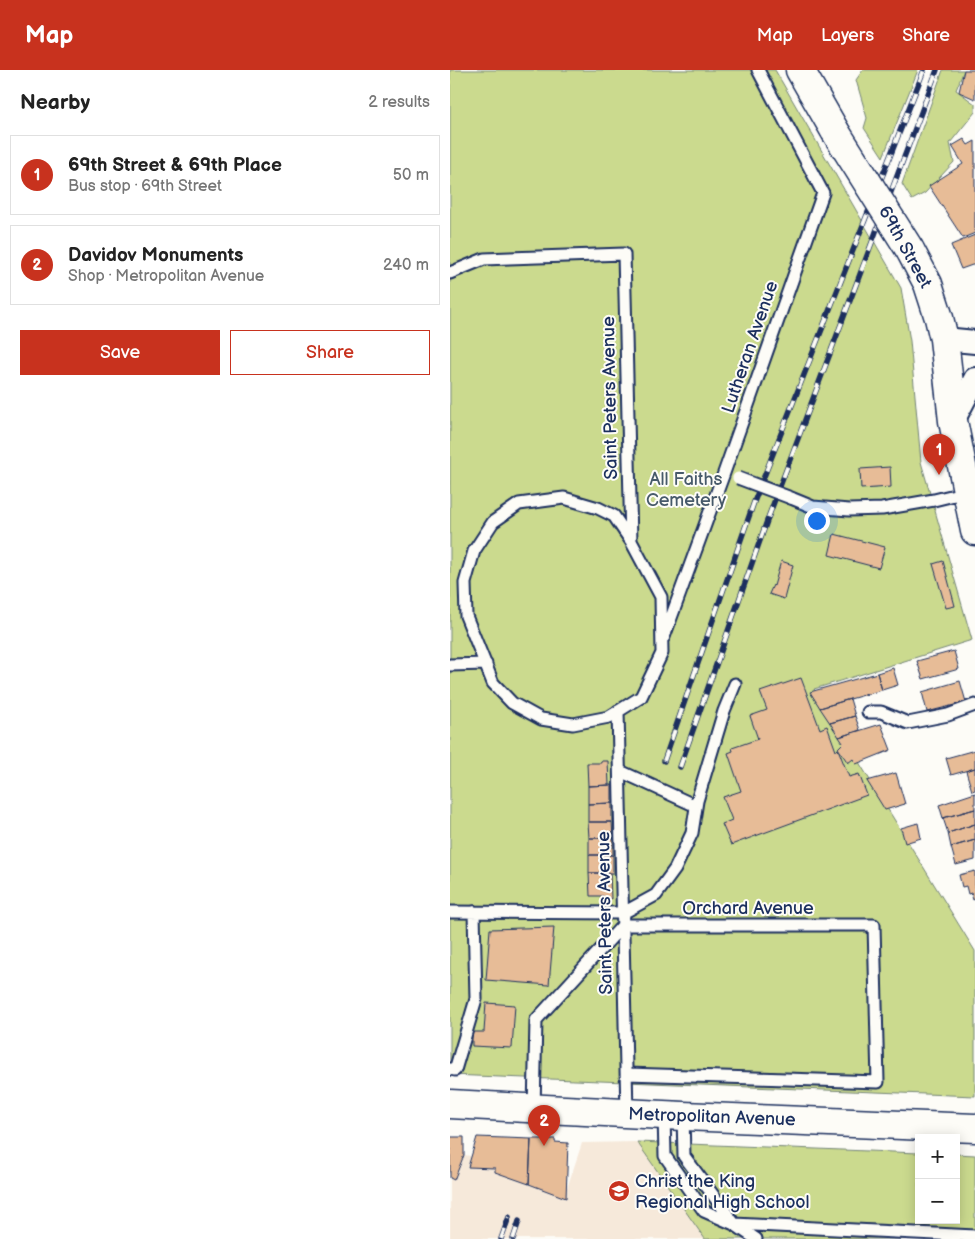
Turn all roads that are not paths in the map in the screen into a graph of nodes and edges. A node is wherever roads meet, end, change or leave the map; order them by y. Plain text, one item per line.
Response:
1 (758, 70) edge
2 (800, 70) edge
3 (450, 273) edge
4 (944, 339) junction
5 (975, 342) edge
6 (975, 379) edge
7 (952, 421) junction
8 (724, 473) junction
9 (967, 492) junction
10 (975, 531) edge
11 (632, 540) junction
12 (662, 643) junction
13 (486, 664) junction
14 (450, 665) edge
15 (735, 684) dead end
16 (975, 705) edge
17 (618, 712) junction
18 (868, 712) dead end
19 (620, 771) junction
20 (696, 806) junction
21 (450, 912) edge
22 (474, 912) junction
23 (623, 913) junction
24 (623, 925) junction
25 (452, 1070) edge
26 (626, 1074) junction
27 (450, 1104) edge
28 (534, 1109) junction
29 (627, 1114) junction
30 (673, 1115) junction
31 (975, 1128) edge
32 (734, 1224) junction
33 (975, 1236) edge
34 (756, 1239) edge

1 - 8 lane, Lutheran Avenue
2 - 4 main road, 69th Street, bridge
3 - 11 lane, Saint Peters Avenue
4 - 5 street
4 - 7 main road, 69th Street
6 - 7 street
7 - 9 main road, 69th Street
8 - 9 lane, bridge
8 - 12 lane, Lutheran Avenue
9 - 10 main road, 69th Street
11 - 12 lane
11 - 13 lane
12 - 17 lane
13 - 14 lane
13 - 17 lane
15 - 20 lane
16 - 18 lane
17 - 19 lane, Saint Peters Avenue
19 - 20 lane
19 - 23 lane, Saint Peters Avenue
20 - 23 lane
21 - 22 lane
22 - 23 lane
22 - 25 lane
23 - 24 lane, Saint Peters Avenue
24 - 26 lane, Saint Peters Avenue
24 - 26 lane, Orchard Avenue
24 - 28 lane
26 - 29 lane, Saint Peters Avenue
27 - 28 main road, Metropolitan Avenue
28 - 29 main road, Metropolitan Avenue
29 - 30 main road, Metropolitan Avenue
30 - 31 main road, Metropolitan Avenue
30 - 32 lane
30 - 32 lane
32 - 33 lane
32 - 34 lane

